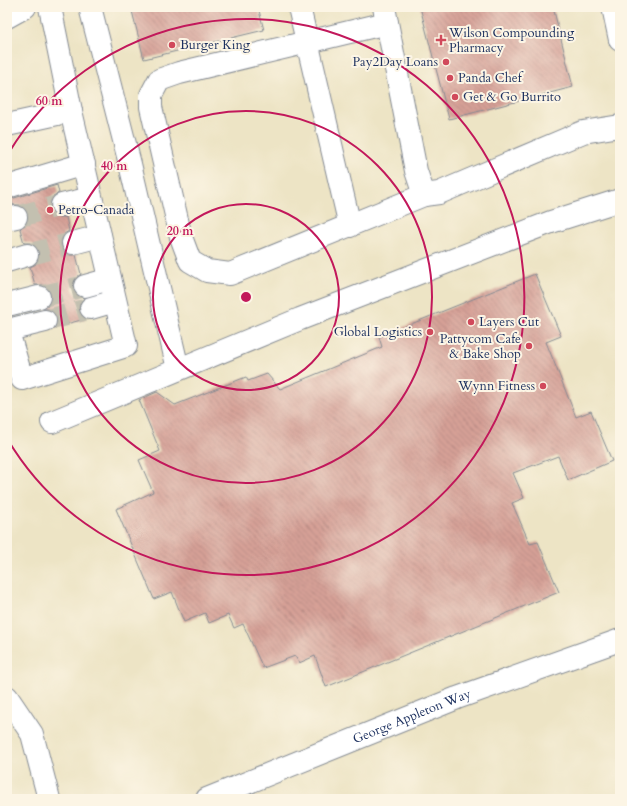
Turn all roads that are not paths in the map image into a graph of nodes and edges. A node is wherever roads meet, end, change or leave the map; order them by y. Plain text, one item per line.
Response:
1 (25, 7) edge
2 (50, 7) edge
3 (90, 7) edge
4 (300, 7) edge
5 (613, 7) edge
6 (386, 15) edge
7 (7, 17) edge
8 (620, 40) edge
9 (308, 42) junction
10 (71, 110) junction
11 (7, 125) edge
12 (620, 126) edge
13 (84, 164) junction
14 (7, 187) edge
15 (424, 195) junction
16 (91, 198) junction
17 (620, 200) edge
18 (62, 205) tunnel mouth
19 (350, 226) junction
20 (100, 236) junction
21 (73, 243) tunnel mouth
22 (110, 279) junction
23 (85, 286) tunnel mouth
24 (39, 297) tunnel mouth
25 (115, 301) junction
26 (7, 305) edge
27 (91, 308) tunnel mouth
28 (45, 321) tunnel mouth
29 (7, 329) edge
30 (178, 369) junction
31 (14, 381) edge
32 (52, 422) dead end
33 (620, 640) edge
34 (7, 698) edge
35 (49, 799) edge
36 (207, 799) edge

1 - 7 street
2 - 10 street
3 - 30 street
4 - 9 street
5 - 8 street
6 - 9 street
6 - 15 street
9 - 19 street
9 - 19 street
10 - 11 street
10 - 13 street
12 - 15 street
13 - 14 street
13 - 16 street
15 - 19 street
16 - 18 street
16 - 20 street
17 - 30 street
20 - 21 street
20 - 22 street
22 - 23 street
22 - 25 street
24 - 26 street
25 - 27 street
25 - 31 street
28 - 29 street
29 - 31 street
30 - 32 street
33 - 36 street, George Appleton Way
34 - 35 street

